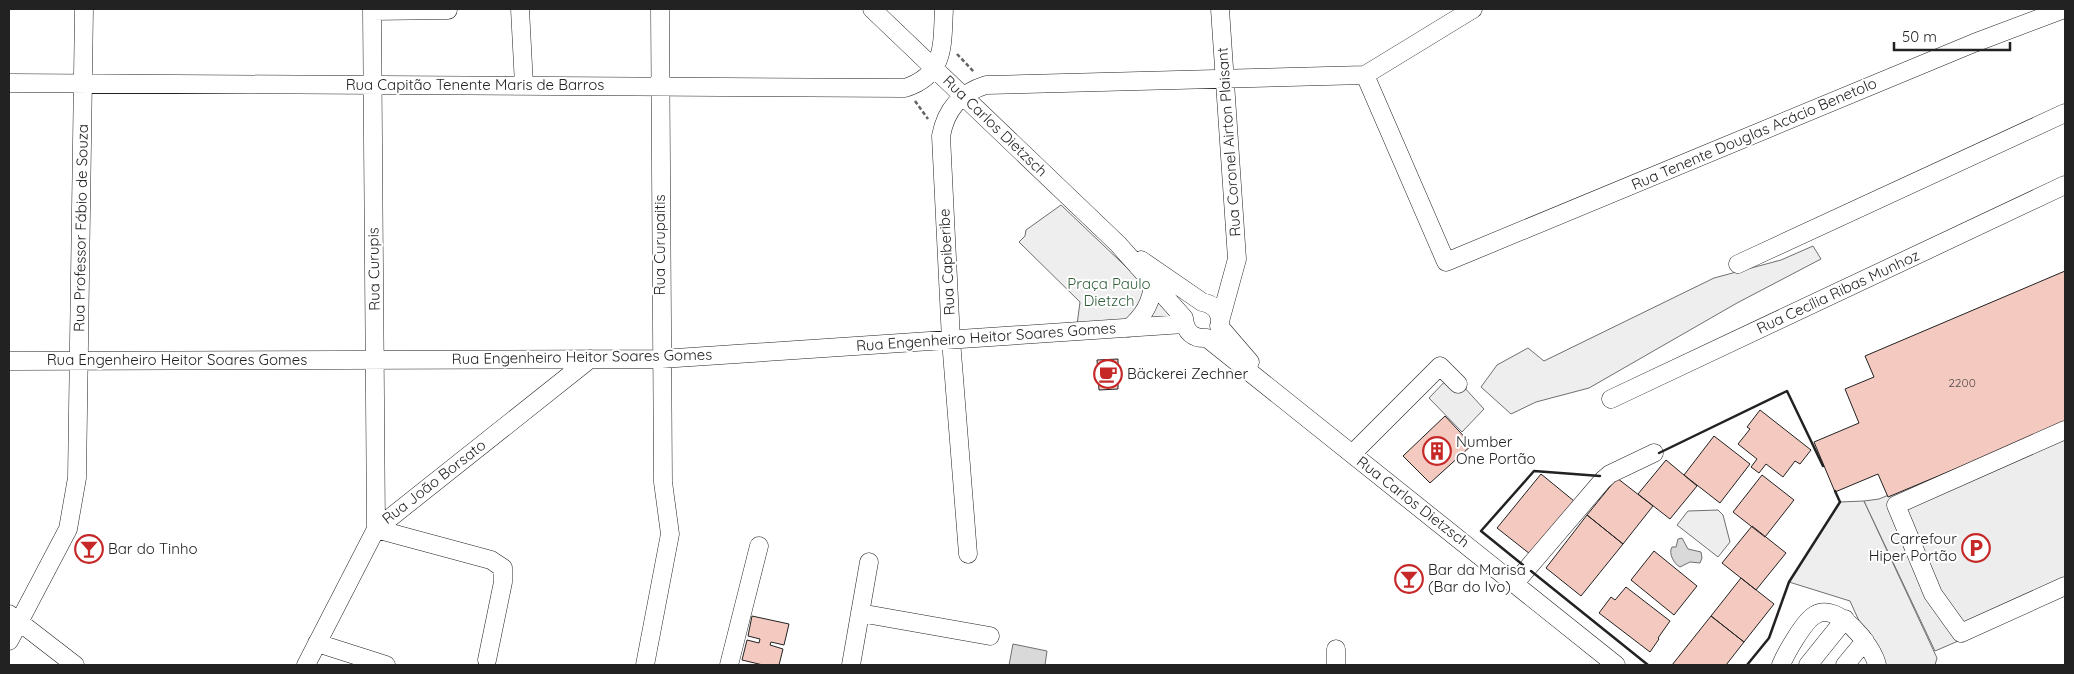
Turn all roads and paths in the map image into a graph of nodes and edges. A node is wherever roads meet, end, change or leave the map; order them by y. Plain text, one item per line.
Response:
1 (84, 9) edge
2 (520, 9) edge
3 (660, 9) edge
4 (872, 9) edge
5 (944, 9) edge
6 (1220, 9) edge
7 (1473, 9) edge
8 (2064, 9) edge
9 (372, 10) edge
10 (448, 10) dead end
11 (942, 38) junction
12 (934, 68) junction
13 (1365, 75) junction
14 (1224, 79) junction
15 (9, 83) edge
16 (83, 83) junction
17 (372, 85) junction
18 (524, 85) junction
19 (986, 85) junction
20 (659, 86) junction
21 (905, 88) junction
22 (963, 96) junction
23 (2065, 113) edge
24 (941, 136) junction
25 (2065, 185) edge
26 (1118, 244) junction
27 (1738, 264) dead end
28 (1233, 276) junction
29 (1153, 283) junction
30 (1202, 302) junction
31 (1184, 321) junction
32 (1129, 328) junction
33 (1216, 328) junction
34 (951, 340) junction
35 (590, 359) junction
36 (661, 359) junction
37 (78, 360) junction
38 (376, 360) junction
39 (9, 361) edge
40 (1458, 384) dead end
41 (1611, 399) dead end
42 (2065, 430) edge
43 (1654, 453) dead end
44 (1352, 454) junction
45 (376, 529) junction
46 (758, 546) dead end
47 (968, 554) dead end
48 (869, 562) dead end
49 (1515, 584) junction
50 (2065, 586) edge
51 (860, 613) junction
52 (14, 618) edge
53 (1845, 619) junction
54 (990, 636) dead end
55 (9, 641) edge
56 (1865, 641) junction
57 (317, 642) junction
58 (487, 660) dead end
59 (75, 665) edge
60 (306, 665) edge
61 (385, 665) edge
62 (645, 665) edge
63 (729, 665) edge
64 (851, 665) edge
65 (1616, 665) edge
66 (1781, 665) edge
67 (1808, 665) edge
68 (1845, 665) edge
69 (1877, 665) edge

1 - 16 street, Rua Professor Fábio de Souza
2 - 18 street
3 - 20 street, Rua Curupaitis
4 - 12 street, Rua Carlos Dietzsch
5 - 11 street
6 - 14 street, Rua Coronel Airton Plaisant
7 - 13 street
8 - 13 street, Rua Tenente Douglas Acácio Benetolo
9 - 10 street
9 - 17 street, Rua Curupis
11 - 12 street
11 - 19 path
12 - 21 street
12 - 22 street, Rua Carlos Dietzsch
13 - 14 street
14 - 19 street
14 - 28 street, Rua Coronel Airton Plaisant
15 - 16 street, Rua Capitão Tenente Maris de Barros
16 - 17 street, Rua Capitão Tenente Maris de Barros
16 - 37 street, Rua Professor Fábio de Souza
17 - 18 street, Rua Capitão Tenente Maris de Barros
17 - 38 street, Rua Curupis
18 - 20 street, Rua Capitão Tenente Maris de Barros
19 - 22 street
20 - 21 street, Rua Capitão Tenente Maris de Barros
20 - 36 street, Rua Curupaitis
21 - 24 path
22 - 24 street, Rua Capiberibe
22 - 26 street, Rua Carlos Dietzsch
23 - 27 street
24 - 34 street, Rua Capiberibe
25 - 41 street, Rua Cecília Ribas Munhoz
26 - 29 street, Rua Carlos Dietzsch
26 - 30 street, Rua Carlos Dietzsch
28 - 30 street
28 - 33 street, Rua Coronel Airton Plaisant
29 - 31 street, Rua Carlos Dietzsch
29 - 32 street
30 - 31 street
30 - 33 street, Rua Carlos Dietzsch
31 - 32 street, Rua Engenheiro Heitor Soares Gomes
31 - 33 street, Rua Carlos Dietzsch
32 - 34 street, Rua Engenheiro Heitor Soares Gomes
33 - 44 street, Rua Carlos Dietzsch
34 - 36 street, Rua Engenheiro Heitor Soares Gomes
34 - 47 street, Rua Capiberibe
35 - 36 street, Rua Engenheiro Heitor Soares Gomes
35 - 38 street, Rua Engenheiro Heitor Soares Gomes
35 - 45 street, Rua João Borsato
36 - 62 street, Rua Curupaitis
37 - 38 street, Rua Engenheiro Heitor Soares Gomes
37 - 39 street, Rua Engenheiro Heitor Soares Gomes
37 - 52 street, Rua Professor Fábio de Souza
38 - 45 street, Rua Curupis
40 - 44 street
42 - 50 street
43 - 49 street
44 - 49 street, Rua Carlos Dietzsch
45 - 57 street, Rua João Borsato
45 - 58 street
46 - 63 street
48 - 51 street
49 - 65 street, Rua Carlos Dietzsch
51 - 54 street
51 - 64 street
52 - 55 street, Rua Professor Fábio de Souza
52 - 59 street
53 - 56 street
53 - 66 street
53 - 67 street
56 - 68 street
56 - 69 street
57 - 60 street, Rua João Borsato
57 - 61 street

